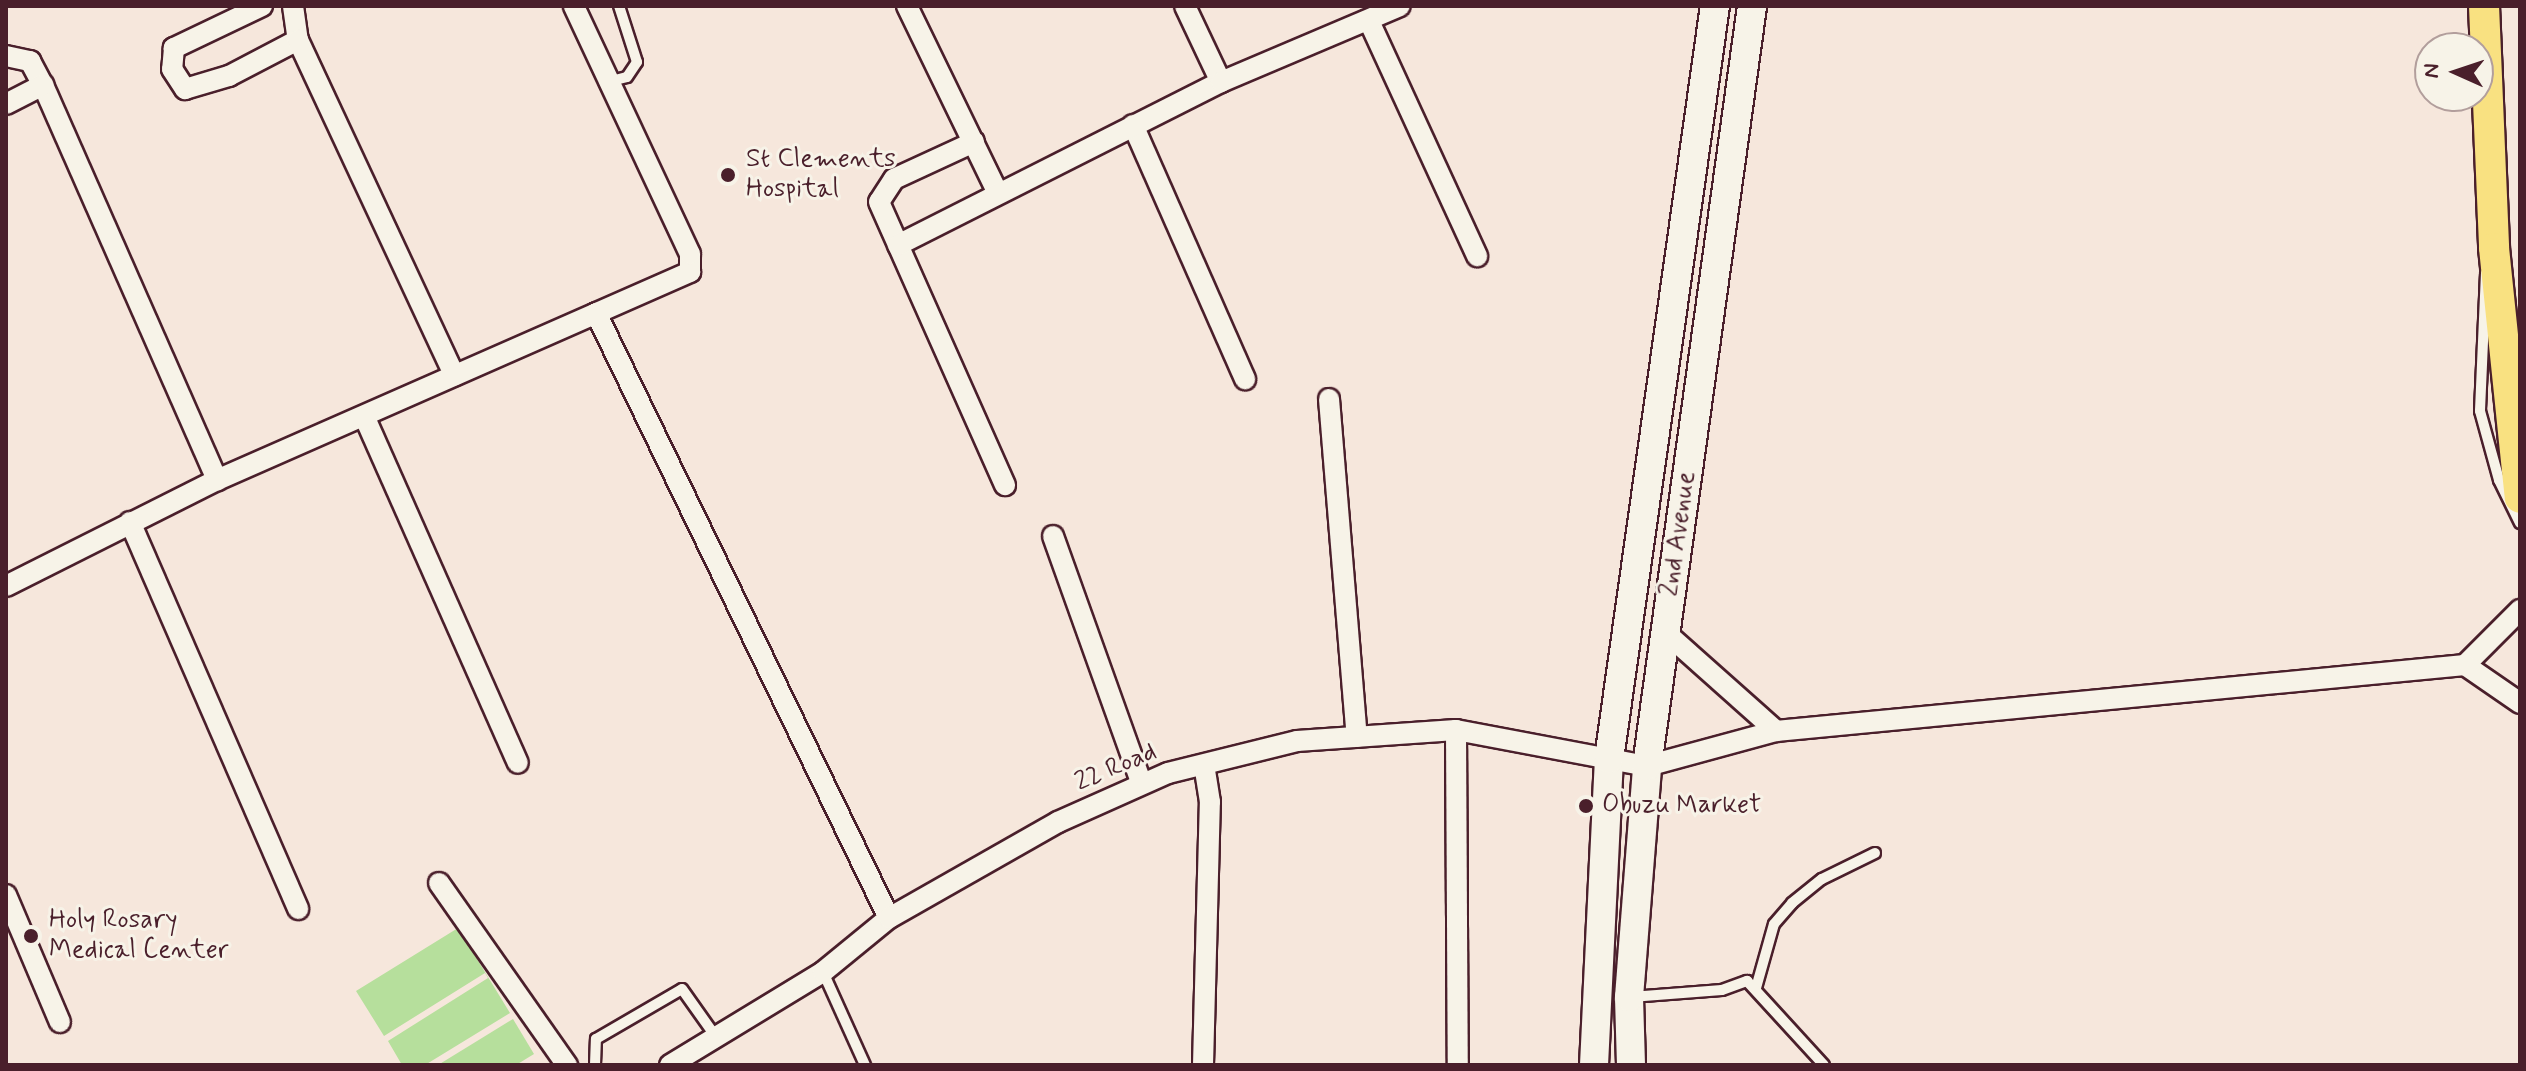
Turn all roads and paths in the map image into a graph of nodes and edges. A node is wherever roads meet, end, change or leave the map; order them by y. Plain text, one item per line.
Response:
1 (262, 6) edge
2 (293, 6) edge
3 (574, 6) edge
4 (619, 6) edge
5 (907, 6) edge
6 (1185, 6) edge
7 (1400, 6) edge
8 (1715, 6) edge
9 (1752, 6) edge
10 (2484, 6) edge
11 (1369, 21) junction
12 (298, 40) junction
13 (6, 56) edge
14 (611, 81) junction
15 (1221, 82) junction
16 (43, 85) junction
17 (6, 104) edge
18 (1133, 125) junction
19 (974, 142) junction
20 (996, 189) junction
21 (898, 245) junction
22 (2494, 248) junction
23 (1477, 256) dead end
24 (596, 313) junction
25 (454, 375) junction
26 (1245, 379) dead end
27 (1329, 399) dead end
28 (365, 418) junction
29 (217, 480) junction
30 (1005, 485) dead end
31 (2520, 498) edge
32 (130, 522) junction
33 (2520, 523) edge
34 (1053, 536) dead end
35 (6, 586) edge
36 (2520, 610) edge
37 (1665, 632) junction
38 (2465, 665) junction
39 (2520, 703) edge
40 (1456, 730) junction
41 (1776, 731) junction
42 (1357, 737) junction
43 (1609, 759) junction
44 (518, 763) dead end
45 (1204, 765) junction
46 (1647, 766) junction
47 (1142, 784) junction
48 (1875, 853) dead end
49 (439, 883) dead end
50 (6, 895) edge
51 (298, 909) dead end
52 (889, 918) junction
53 (823, 972) junction
54 (1756, 988) junction
55 (1629, 997) junction
56 (60, 1022) dead end
57 (716, 1037) junction
58 (567, 1065) edge
59 (595, 1065) edge
60 (670, 1065) edge
61 (865, 1065) edge
62 (1203, 1065) edge
63 (1458, 1065) edge
64 (1594, 1065) edge
65 (1631, 1065) edge
66 (1824, 1065) edge

1 - 12 street
2 - 12 street
3 - 14 street
4 - 14 lane
5 - 19 street
6 - 15 street
7 - 11 street
8 - 43 street, 2nd Avenue
9 - 37 street, 2nd Avenue
10 - 22 main road
11 - 15 street
11 - 23 street
12 - 25 street
13 - 16 street
14 - 24 street
15 - 18 street
16 - 17 street
16 - 29 street
18 - 20 street
18 - 26 street
19 - 20 street
19 - 21 street
20 - 21 street
21 - 30 street
22 - 31 main road
22 - 33 lane
24 - 25 street
24 - 52 street
25 - 28 street
27 - 42 street
28 - 29 street
28 - 44 street
29 - 32 street
32 - 35 street
32 - 51 street
34 - 47 street
36 - 38 street
37 - 41 street
37 - 46 street, 2nd Avenue
38 - 39 street
38 - 41 street
40 - 42 street, 22 Road
40 - 43 street, 22 Road
40 - 63 street
41 - 46 street
42 - 45 street, 22 Road
43 - 46 street, 22 Road
43 - 64 street, 2nd Avenue
45 - 47 street, 22 Road
45 - 62 street
46 - 55 street, 2nd Avenue
47 - 52 street, 22 Road
48 - 54 lane
49 - 58 street
50 - 56 street
52 - 53 street, 22 Road
53 - 57 street, 22 Road
53 - 61 lane
54 - 55 lane
54 - 66 lane
55 - 65 street, 2nd Avenue
57 - 59 lane
57 - 60 street, 22 Road

